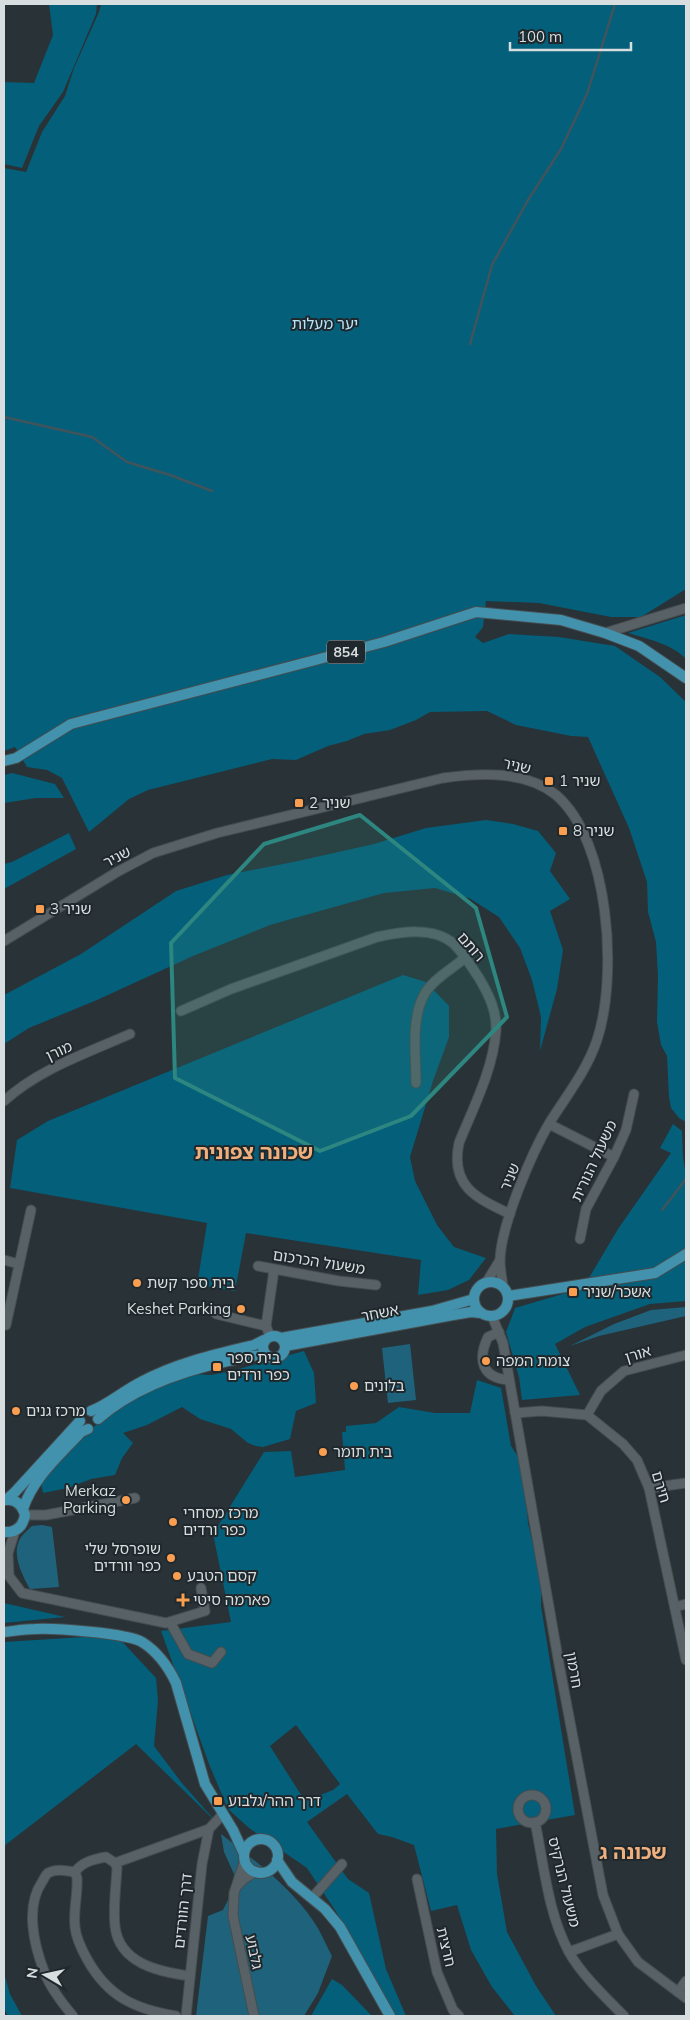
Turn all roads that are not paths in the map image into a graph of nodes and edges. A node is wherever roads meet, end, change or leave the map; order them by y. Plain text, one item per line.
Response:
1 (686, 608) edge
2 (606, 633) junction
3 (686, 678) edge
4 (4, 761) edge
5 (4, 941) edge
6 (466, 958) junction
7 (181, 1011) dead end
8 (130, 1034) dead end
9 (416, 1083) dead end
10 (634, 1094) dead end
11 (4, 1101) edge
12 (549, 1124) junction
13 (614, 1157) junction
14 (31, 1210) dead end
15 (510, 1214) junction
16 (580, 1239) dead end
17 (686, 1254) edge
18 (500, 1259) junction
19 (4, 1260) edge
20 (19, 1264) junction
21 (258, 1266) dead end
22 (274, 1270) junction
23 (486, 1283) junction
24 (376, 1285) dead end
25 (505, 1291) junction
26 (474, 1299) junction
27 (216, 1314) dead end
28 (486, 1315) junction
29 (6, 1325) dead end
30 (499, 1332) junction
31 (267, 1334) junction
32 (283, 1342) junction
33 (686, 1355) edge
34 (267, 1356) junction
35 (510, 1380) junction
36 (91, 1410) junction
37 (515, 1413) junction
38 (587, 1414) junction
39 (98, 1419) junction
40 (80, 1420) junction
41 (88, 1428) junction
42 (686, 1483) edge
43 (649, 1488) junction
44 (135, 1498) dead end
45 (5, 1500) edge
46 (24, 1512) junction
47 (15, 1531) junction
48 (4, 1532) edge
49 (201, 1588) dead end
50 (686, 1604) edge
51 (675, 1607) junction
52 (170, 1622) junction
53 (4, 1632) edge
54 (221, 1652) dead end
55 (686, 1660) edge
56 (223, 1814) junction
57 (535, 1822) dead end
58 (231, 1827) junction
59 (209, 1829) junction
60 (259, 1839) junction
61 (245, 1857) junction
62 (277, 1860) junction
63 (115, 1863) junction
64 (342, 1864) dead end
65 (75, 1872) junction
66 (261, 1872) junction
67 (417, 1879) dead end
68 (292, 1882) junction
69 (234, 1893) junction
70 (312, 1898) junction
71 (618, 1934) junction
72 (569, 1952) junction
73 (190, 1976) junction
74 (686, 1980) edge
75 (678, 1992) junction
76 (686, 1998) edge
77 (73, 2016) edge
78 (176, 2016) edge
79 (186, 2016) edge
80 (254, 2016) edge
81 (390, 2016) edge
82 (459, 2016) edge
83 (624, 2016) edge

1 - 2 street
2 - 3 main road, 854
2 - 4 main road, 854
5 - 12 street, שניר
6 - 7 street, רותם
6 - 9 street
6 - 15 street, רותם
8 - 11 street, מורן
10 - 13 street, משעול הנורית
12 - 13 street
12 - 15 street, שניר
13 - 16 street, משעול הנורית
14 - 20 street
15 - 18 street, שניר
17 - 25 main road
18 - 23 street, שניר
18 - 25 street, שניר
19 - 20 street
20 - 29 street
21 - 22 street, משעול הכרכום
22 - 24 street, משעול הכרכום
22 - 31 street
23 - 25 main road
23 - 26 main road
25 - 28 main road
26 - 28 main road
26 - 32 main road, אשחר
27 - 31 street
28 - 30 street, חרמון
28 - 32 main road, אשחר
30 - 35 street, חרמון
30 - 35 street
31 - 32 main road
31 - 34 main road
31 - 36 main road
32 - 34 main road
33 - 38 street, אורן
34 - 39 main road
35 - 37 street, חרמון
36 - 39 main road
36 - 40 main road
37 - 38 street
37 - 71 street, חרמון
38 - 43 street, חירם
39 - 41 main road
40 - 41 main road
40 - 45 main road
41 - 46 main road
42 - 43 street
43 - 51 street, חירם
44 - 46 street
45 - 46 main road
46 - 47 main road
47 - 48 main road
47 - 52 street
49 - 52 street
50 - 51 street
51 - 55 street, חירם
52 - 54 street
53 - 56 main road
56 - 58 main road
56 - 59 street
57 - 72 street, משעול הנרקיס
58 - 60 main road
58 - 61 main road
59 - 63 street
59 - 73 street, דרך הוורדים
60 - 61 main road
60 - 62 main road
61 - 66 main road
61 - 69 street, גלבוע
62 - 66 main road
62 - 68 main road
63 - 65 street
63 - 73 street
64 - 70 street
65 - 77 street
65 - 78 street
66 - 68 main road
66 - 69 street
67 - 82 street, חרצית
68 - 70 main road
69 - 80 street, גלבוע
70 - 81 main road
71 - 72 street
71 - 75 street, חרמון
72 - 83 street, משעול הנרקיס
73 - 79 street, דרך הוורדים
74 - 75 street
75 - 76 street, חרמון

